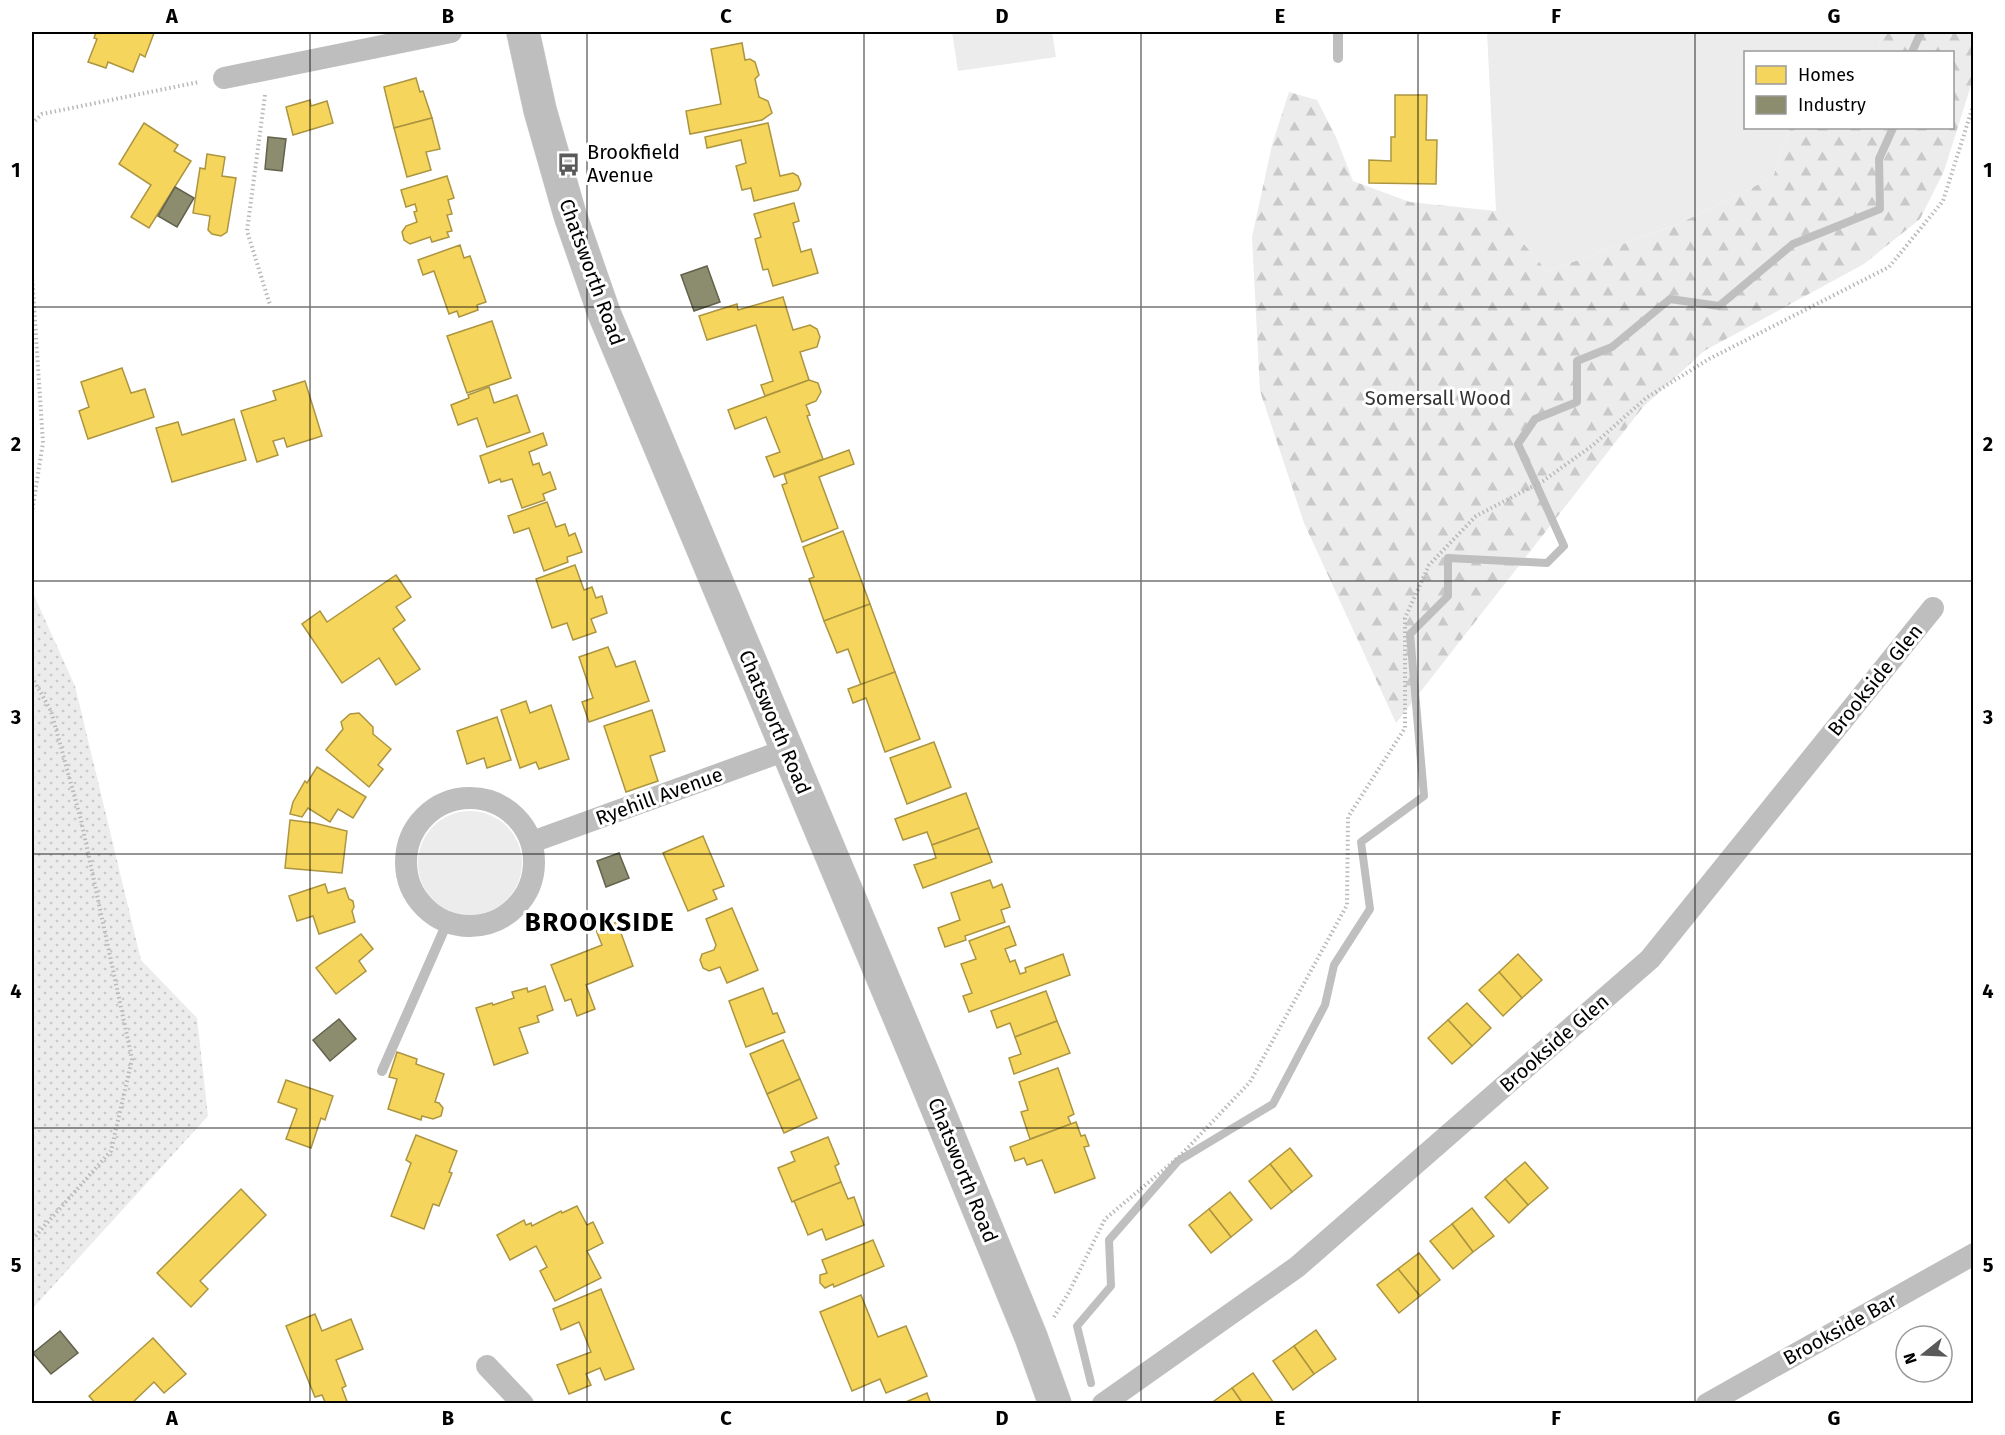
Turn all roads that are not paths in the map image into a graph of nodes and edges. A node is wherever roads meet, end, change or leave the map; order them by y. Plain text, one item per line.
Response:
1 (452, 32) edge
2 (523, 32) edge
3 (1338, 32) edge
4 (1338, 58) dead end
5 (224, 78) road end
6 (1934, 608) dead end
7 (786, 750) junction
8 (532, 842) junction
9 (447, 923) junction
10 (382, 1071) dead end
11 (1974, 1254) edge
12 (487, 1366) dead end
13 (523, 1404) edge
14 (1055, 1404) edge
15 (1103, 1404) edge
16 (1707, 1404) edge

1 - 5 street
2 - 7 highway, Chatsworth Road
3 - 4 lane
6 - 15 street, Brookside Glen
7 - 8 street, Ryehill Avenue
7 - 14 highway, Chatsworth Road
8 - 9 street
8 - 9 street
9 - 10 lane
11 - 16 street, Brookside Bar
12 - 13 street

